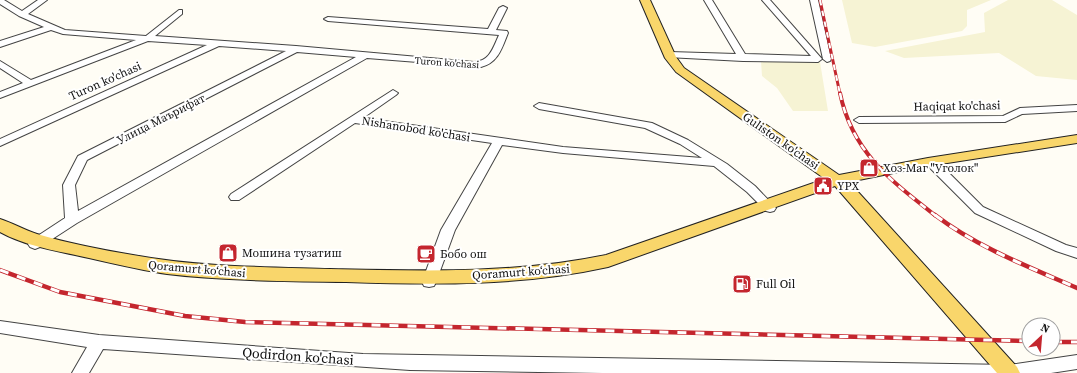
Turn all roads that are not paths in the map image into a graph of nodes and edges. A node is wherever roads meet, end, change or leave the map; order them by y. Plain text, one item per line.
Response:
1 (44, 0) edge
2 (645, 0) edge
3 (708, 0) edge
4 (766, 0) edge
5 (814, 0) edge
6 (0, 1) edge
7 (503, 8) dead end
8 (179, 12) dead end
9 (22, 14) junction
10 (328, 19) dead end
11 (51, 27) junction
12 (491, 32) junction
13 (148, 38) junction
14 (221, 43) junction
15 (0, 44) edge
16 (296, 49) junction
17 (366, 55) junction
18 (670, 55) junction
19 (743, 58) junction
20 (823, 59) junction
21 (0, 64) edge
22 (30, 83) junction
23 (393, 93) dead end
24 (0, 95) edge
25 (539, 106) dead end
26 (1077, 108) edge
27 (353, 120) junction
28 (859, 120) dead end
29 (499, 141) junction
30 (1076, 142) edge
31 (0, 143) edge
32 (716, 163) junction
33 (935, 166) junction
34 (840, 182) junction
35 (235, 197) dead end
36 (768, 206) junction
37 (72, 220) junction
38 (0, 225) edge
39 (0, 230) edge
40 (37, 243) junction
41 (1077, 253) edge
42 (430, 280) junction
43 (0, 327) edge
44 (99, 342) junction
45 (1077, 362) edge
46 (409, 368) edge
47 (739, 370) edge
48 (1009, 372) edge
49 (80, 373) edge

1 - 9 street
2 - 18 main road, Guliston ko'chasi
3 - 19 street
4 - 20 street
5 - 20 street
6 - 9 street, Turon ko'chasi
7 - 12 street
8 - 13 street
9 - 11 street, Turon ko'chasi
10 - 12 street
11 - 13 street, Turon ko'chasi
11 - 15 street
12 - 17 street, Turon ko'chasi
13 - 14 street, Turon ko'chasi
13 - 22 street
14 - 16 street, Turon ko'chasi
14 - 31 street, Turon ko'chasi
16 - 17 street, Turon ko'chasi
16 - 37 street, Улица Маърифат
17 - 37 street
18 - 19 street
18 - 34 main road, Guliston ko'chasi
19 - 20 street
21 - 22 street
22 - 24 street
23 - 27 street
25 - 32 street
26 - 28 street, Haqiqat ko'chasi
27 - 29 street, Nishanobod ko'chasi
27 - 35 street, Nishanobod ko'chasi
29 - 32 street, Nishanobod ko'chasi
29 - 42 street
30 - 33 main road, Qoramurt koʻchasi
30 - 34 main road, Qoramurt koʻchasi
32 - 36 street
33 - 34 main road, Qoramurt koʻchasi
33 - 41 street
34 - 36 main road, Qoramurt koʻchasi
34 - 48 main road, Guliston ko'chasi
36 - 42 main road, Qoramurt koʻchasi
37 - 40 street
38 - 40 main road, Qoramurt koʻchasi
39 - 40 main road, Qoramurt koʻchasi
40 - 42 main road, Qoramurt koʻchasi
43 - 44 street, Qodirdon ko'chasi
44 - 46 street, Qodirdon ko'chasi
44 - 49 street
45 - 48 street, Qodirdon ko'chasi
46 - 47 street, Qodirdon ko'chasi
47 - 48 street, Qodirdon ko'chasi

